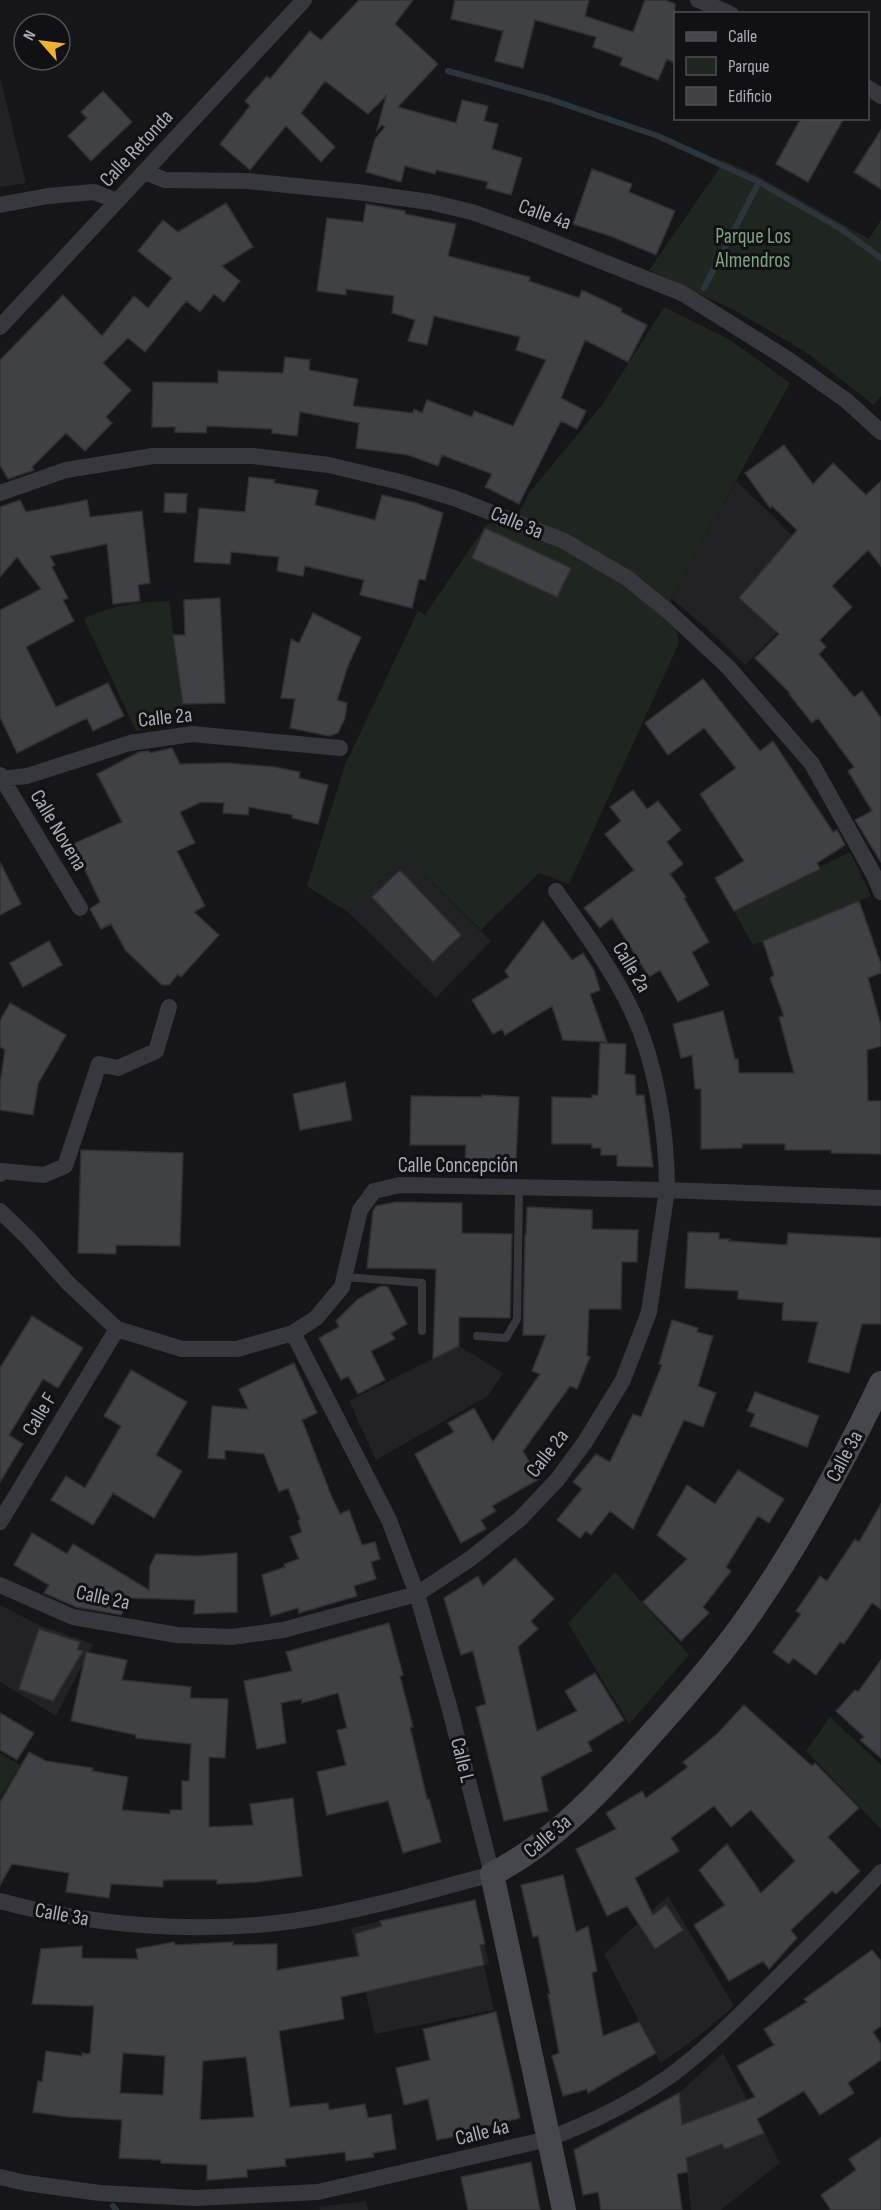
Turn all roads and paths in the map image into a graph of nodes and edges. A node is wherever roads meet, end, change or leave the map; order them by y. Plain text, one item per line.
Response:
1 (304, 0) edge
2 (698, 0) edge
3 (726, 12) edge
4 (145, 172) junction
5 (117, 201) junction
6 (0, 205) edge
7 (0, 327) edge
8 (881, 432) edge
9 (0, 493) edge
10 (340, 748) dead end
11 (1, 777) edge
12 (556, 891) dead end
13 (881, 892) edge
14 (80, 908) dead end
15 (169, 1007) dead end
16 (0, 1174) edge
17 (519, 1188) junction
18 (666, 1190) junction
19 (881, 1198) edge
20 (0, 1210) edge
21 (345, 1277) junction
22 (117, 1329) junction
23 (422, 1331) dead end
24 (293, 1334) junction
25 (477, 1335) dead end
26 (881, 1383) edge
27 (0, 1522) edge
28 (0, 1585) edge
29 (417, 1594) junction
30 (881, 1872) edge
31 (492, 1874) junction
32 (0, 1901) edge
33 (548, 2139) junction
34 (0, 2177) edge
35 (564, 2210) edge

1 - 4 street, Calle Retonda
2 - 3 street
4 - 5 street, Calle Retonda
4 - 8 street, Calle 4a
5 - 6 street
5 - 7 street, Calle Retonda
9 - 13 street, Calle 3a
10 - 11 street, Calle 2a
11 - 14 street, Calle Novena
12 - 18 street, Calle 2a
15 - 16 street
17 - 18 street, Calle Concepción
17 - 21 street, Calle Concepción
17 - 25 lane
18 - 19 street, Calle Concepción
18 - 29 street, Calle 2a
20 - 22 street, Calle Concepción
21 - 23 lane
21 - 24 street, Calle Concepción
22 - 24 street, Calle Concepción
22 - 27 street, Calle F
24 - 29 street, Calle L
26 - 31 street, Calle 3a
28 - 29 street, Calle 2a
29 - 31 street, Calle L
30 - 33 street, Calle 4a
31 - 32 street, Calle 3a
31 - 33 street, Calle L
33 - 34 street, Calle 4a
33 - 35 street, Calle L

